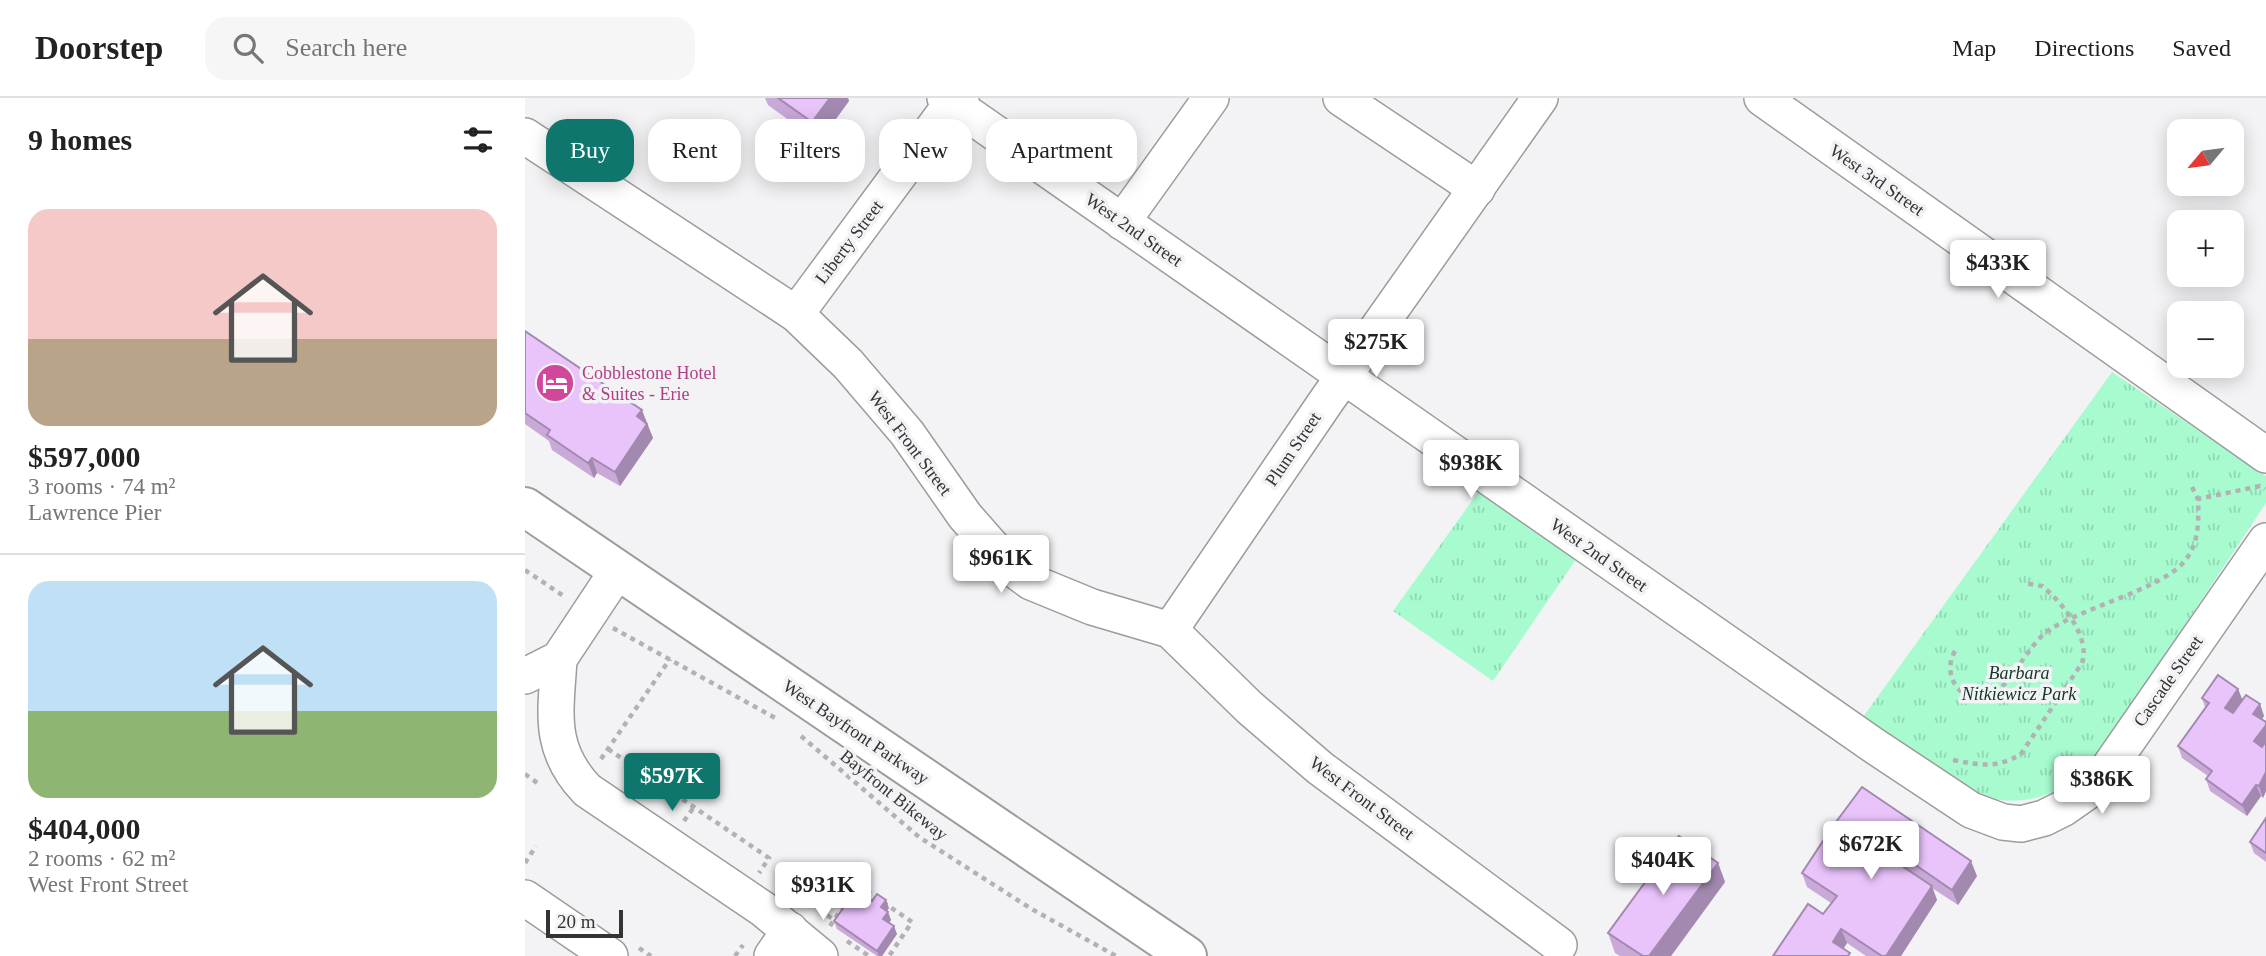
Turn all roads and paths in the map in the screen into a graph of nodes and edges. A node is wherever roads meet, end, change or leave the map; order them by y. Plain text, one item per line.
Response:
1 (1212, 98) edge
2 (1341, 98) edge
3 (1540, 98) edge
4 (1762, 98) edge
5 (953, 99) edge
6 (525, 135) edge
7 (1477, 189) junction
8 (1122, 222) junction
9 (796, 314) junction
10 (1343, 377) junction
11 (2266, 455) edge
12 (2192, 487) dead end
13 (2265, 489) edge
14 (2198, 499) junction
15 (525, 507) edge
16 (2266, 541) edge
17 (525, 570) edge
18 (618, 570) junction
19 (2024, 583) dead end
20 (559, 593) dead end
21 (2069, 618) junction
22 (1170, 630) junction
23 (619, 633) dead end
24 (1955, 651) dead end
25 (670, 659) junction
26 (559, 660) junction
27 (525, 676) edge
28 (778, 720) dead end
29 (800, 735) dead end
30 (608, 750) junction
31 (1946, 764) dead end
32 (596, 767) dead end
33 (525, 774) edge
34 (540, 785) dead end
35 (694, 807) junction
36 (2021, 824) joint
37 (679, 828) dead end
38 (536, 846) dead end
39 (525, 863) edge
40 (756, 877) dead end
41 (795, 892) dead end
42 (525, 898) edge
43 (781, 943) edge
44 (1559, 945) dead end
45 (893, 955) edge
46 (610, 956) edge
47 (820, 956) edge
48 (1116, 956) edge
49 (1187, 956) edge

1 - 8 street
2 - 7 street
3 - 7 street, Plum Street
4 - 11 street, West 3rd Street
5 - 8 street, West 2nd Street
5 - 9 street, Liberty Street
6 - 9 street, West Front Street
7 - 10 street, Plum Street
8 - 10 street, West 2nd Street
9 - 22 street, West Front Street
10 - 22 street, Plum Street
10 - 36 street, West 2nd Street
12 - 14 path
13 - 14 path
14 - 21 path
15 - 18 highway, West Bayfront Parkway
16 - 36 street, Cascade Street
17 - 20 path
18 - 26 street
18 - 49 highway, West Bayfront Parkway
19 - 21 path
21 - 24 path
21 - 31 path
22 - 44 street, West Front Street
23 - 25 path
25 - 28 path
25 - 30 path
26 - 27 street
26 - 43 street
29 - 48 path, Bayfront Bikeway
30 - 32 path
30 - 35 path
33 - 34 path
35 - 37 path
35 - 40 path
38 - 39 path
41 - 45 path
42 - 46 street
43 - 47 street

